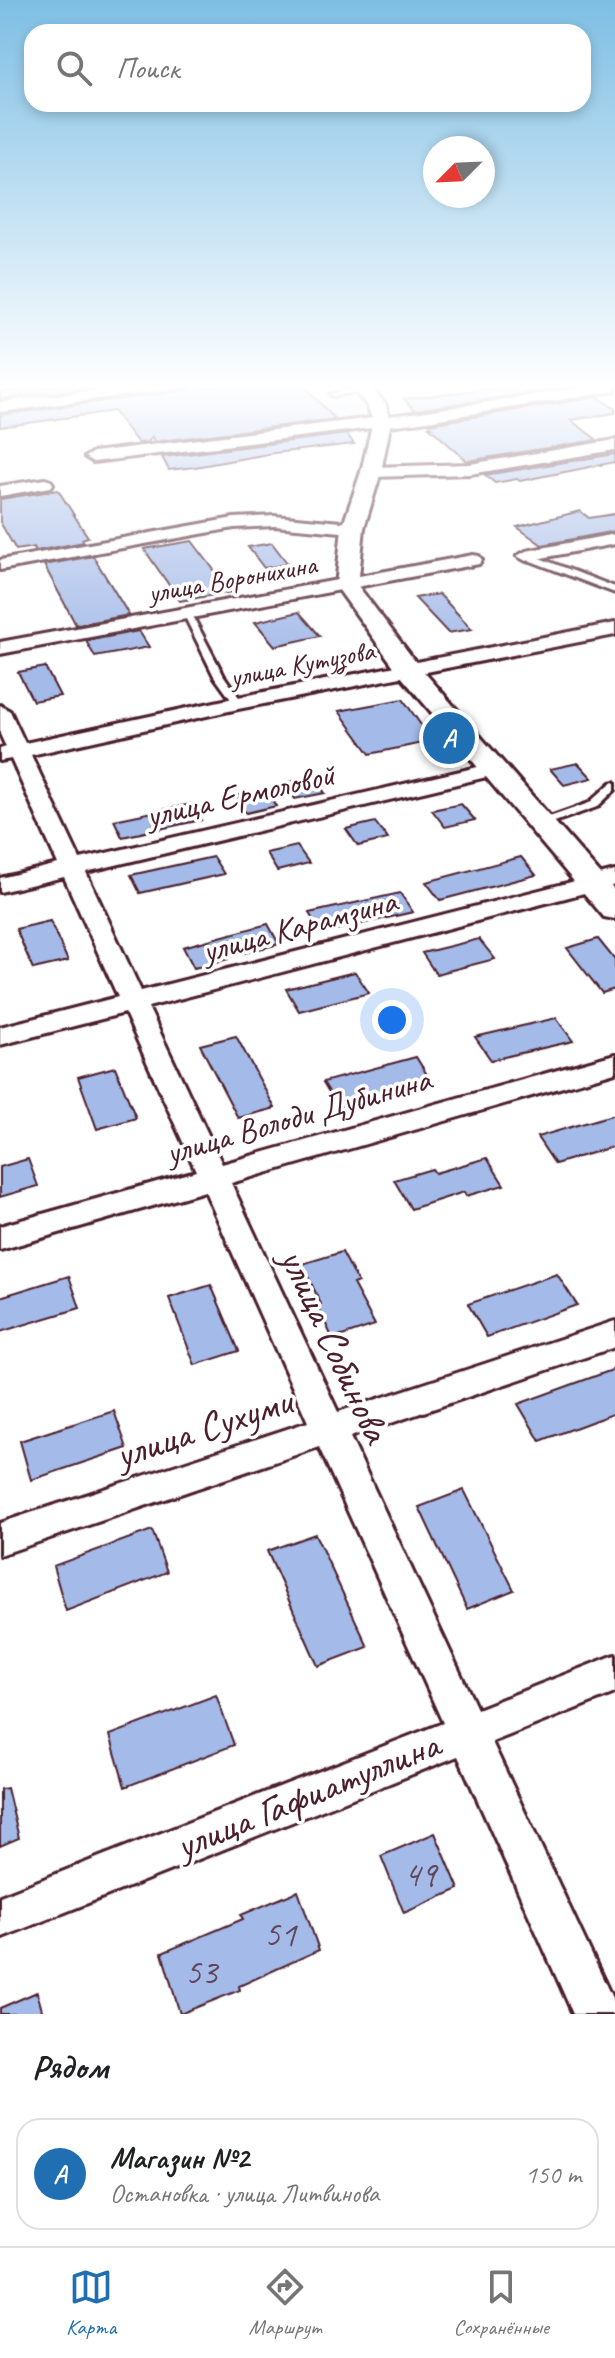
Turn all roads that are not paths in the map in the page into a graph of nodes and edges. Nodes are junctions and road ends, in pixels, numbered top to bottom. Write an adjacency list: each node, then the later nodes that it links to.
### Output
1 (369, 477): 4 (street)
2 (45, 484): 3 (street)
3 (0, 491)
4 (353, 528): 8 (street); 9 (street)
5 (615, 539): 6 (street)
6 (526, 556): 10 (lane)
7 (473, 560): 9 (street, улица Воронихина)
8 (0, 565)
9 (347, 586): 11 (street, улица Воронихина); 14 (street)
10 (615, 590)
11 (188, 615): 13 (street, улица Воронихина); 15 (lane)
12 (615, 629): 14 (street, улица Кутузова)
13 (0, 648)
14 (409, 670): 15 (street, улица Кутузова); 18 (street)
15 (238, 703): 17 (street, улица Кутузова)
16 (0, 711): 17 (street, улица Собинова)
17 (9, 753): 21 (street, улица Собинова)
18 (495, 769): 20 (street); 21 (street, улица Ермоловой)
19 (615, 785): 20 (lane)
20 (542, 823): 22 (street)
21 (72, 869): 23 (street, улица Ермоловой); 25 (street, улица Собинова)
22 (604, 881): 24 (street); 25 (street, улица Карамзина)
23 (0, 885)
24 (615, 910)
25 (134, 1004): 26 (street, улица Карамзина); 28 (street, улица Собинова)
26 (0, 1036)
27 (615, 1063): 28 (street, улица Володи Дубинина)
28 (213, 1176): 29 (street, улица Володи Дубинина); 31 (street, улица Собинова)
29 (0, 1238)
30 (615, 1334): 31 (street, улица Сухуми)
31 (329, 1430): 32 (street, улица Сухуми); 34 (street, улица Собинова)
32 (0, 1539)
33 (615, 1674): 34 (street, улица Гафиатуллина)
34 (467, 1731): 35 (street, улица Гафиатуллина); 36 (street, улица Собинова)
35 (0, 1917)
36 (596, 2014)

